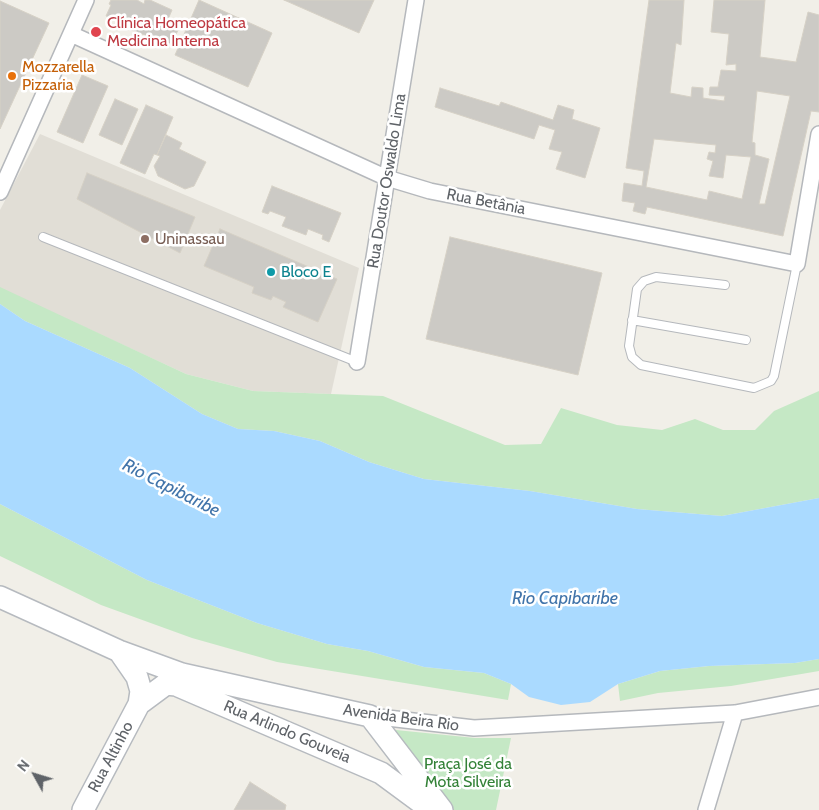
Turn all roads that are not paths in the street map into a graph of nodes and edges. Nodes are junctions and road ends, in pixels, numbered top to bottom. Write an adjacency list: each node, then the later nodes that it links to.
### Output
1 (86, 0): 3 (street)
2 (416, 0): 5 (street, Rua Doutor Oswaldo Lima)
3 (71, 34): 5 (street, Rua Betânia); 6 (street)
4 (818, 142): 8 (street)
5 (387, 178): 8 (street, Rua Betânia); 12 (street, Rua Doutor Oswaldo Lima)
6 (0, 192)
7 (43, 236): 12 (lane)
8 (797, 264): 10 (lane)
9 (726, 285): 10 (lane)
10 (632, 320): 11 (lane)
11 (746, 340)
12 (357, 362)
13 (0, 596): 14 (main road, Avenida Beira Rio)
14 (119, 651): 16 (main road); 18 (main road, Avenida Beira Rio)
15 (819, 697): 17 (street, Avenida Beira Rio)
16 (139, 704): 19 (main road, Rua Altinho); 20 (main road, Rua Arlindo Gouveia)
17 (736, 713): 18 (street, Avenida Beira Rio); 22 (street)
18 (370, 716): 21 (main road)
19 (83, 810)
20 (431, 810)
21 (442, 810)
22 (706, 810)

